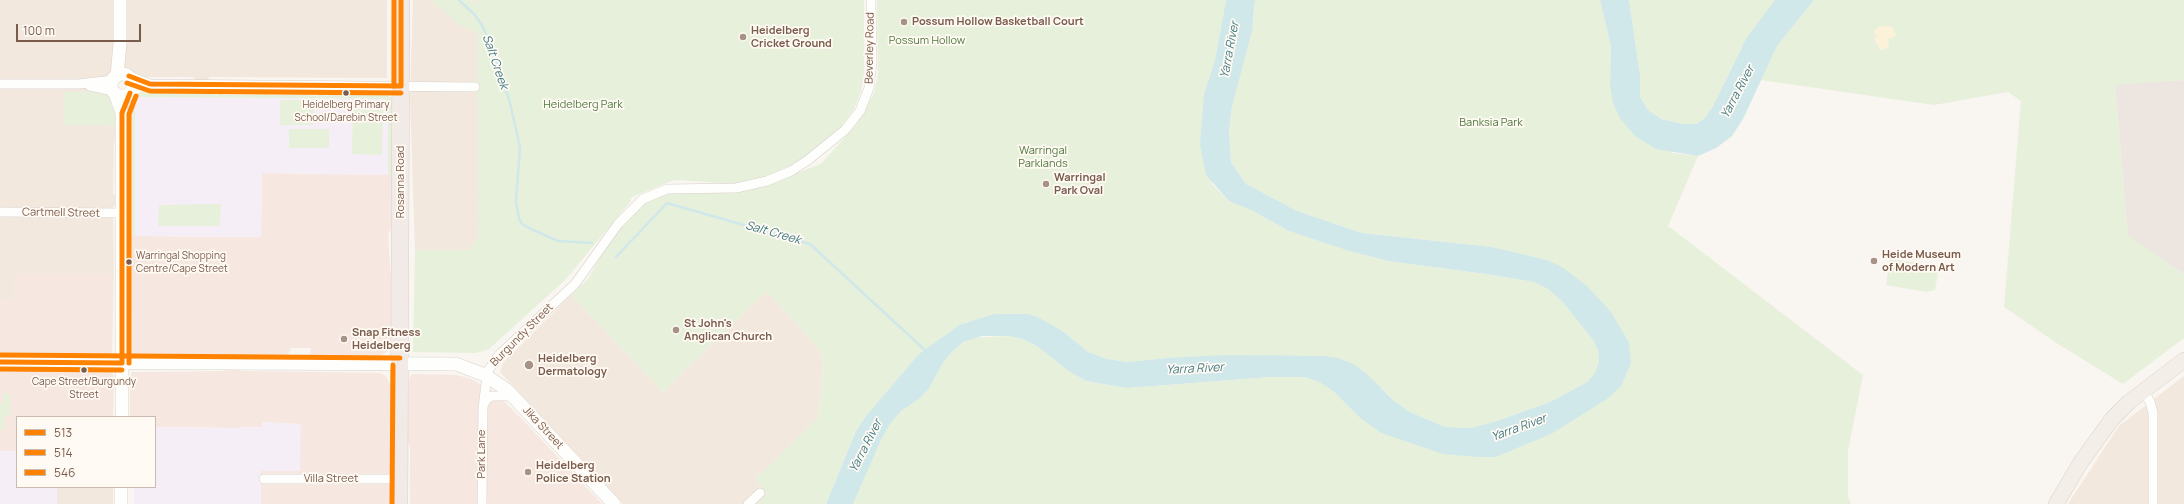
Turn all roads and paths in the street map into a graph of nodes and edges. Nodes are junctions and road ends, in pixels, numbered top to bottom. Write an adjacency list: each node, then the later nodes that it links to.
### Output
1 (120, 0): 4 (main road)
2 (401, 0): 7 (highway, Rosanna Road)
3 (871, 0): 11 (street, Beverley Road)
4 (119, 82): 5 (street); 6 (street); 9 (main road); 10 (main road)
5 (0, 84)
6 (150, 84): 7 (street); 9 (street)
7 (402, 86): 8 (street); 17 (highway, Rosanna Road)
8 (475, 87)
9 (130, 93): 10 (main road)
10 (122, 113): 13 (main road)
11 (687, 188): 18 (street, Burgundy Street)
12 (0, 212): 13 (street, Cartmell Street)
13 (121, 213): 16 (main road)
14 (2184, 360): 19 (main road)
15 (0, 362): 16 (main road, Burgundy Street)
16 (122, 363): 17 (main road, Burgundy Street); 22 (main road)
17 (400, 365): 18 (main road, Burgundy Street); 24 (highway, Rosanna Road)
18 (486, 376): 20 (main road, Jika Street); 21 (street, Park Lane)
19 (2144, 391): 32 (main road); 33 (street)
20 (512, 396): 21 (street); 30 (main road, Jika Street)
21 (483, 405): 29 (street, Park Lane)
22 (122, 416)
23 (264, 479): 24 (street, Villa Street)
24 (399, 479): 28 (highway, Rosanna Road)
25 (121, 488): 27 (main road)
26 (760, 493): 31 (street)
27 (121, 504)
28 (399, 504)
29 (482, 504)
30 (614, 504)
31 (748, 504)
32 (2056, 504)
33 (2153, 504)

